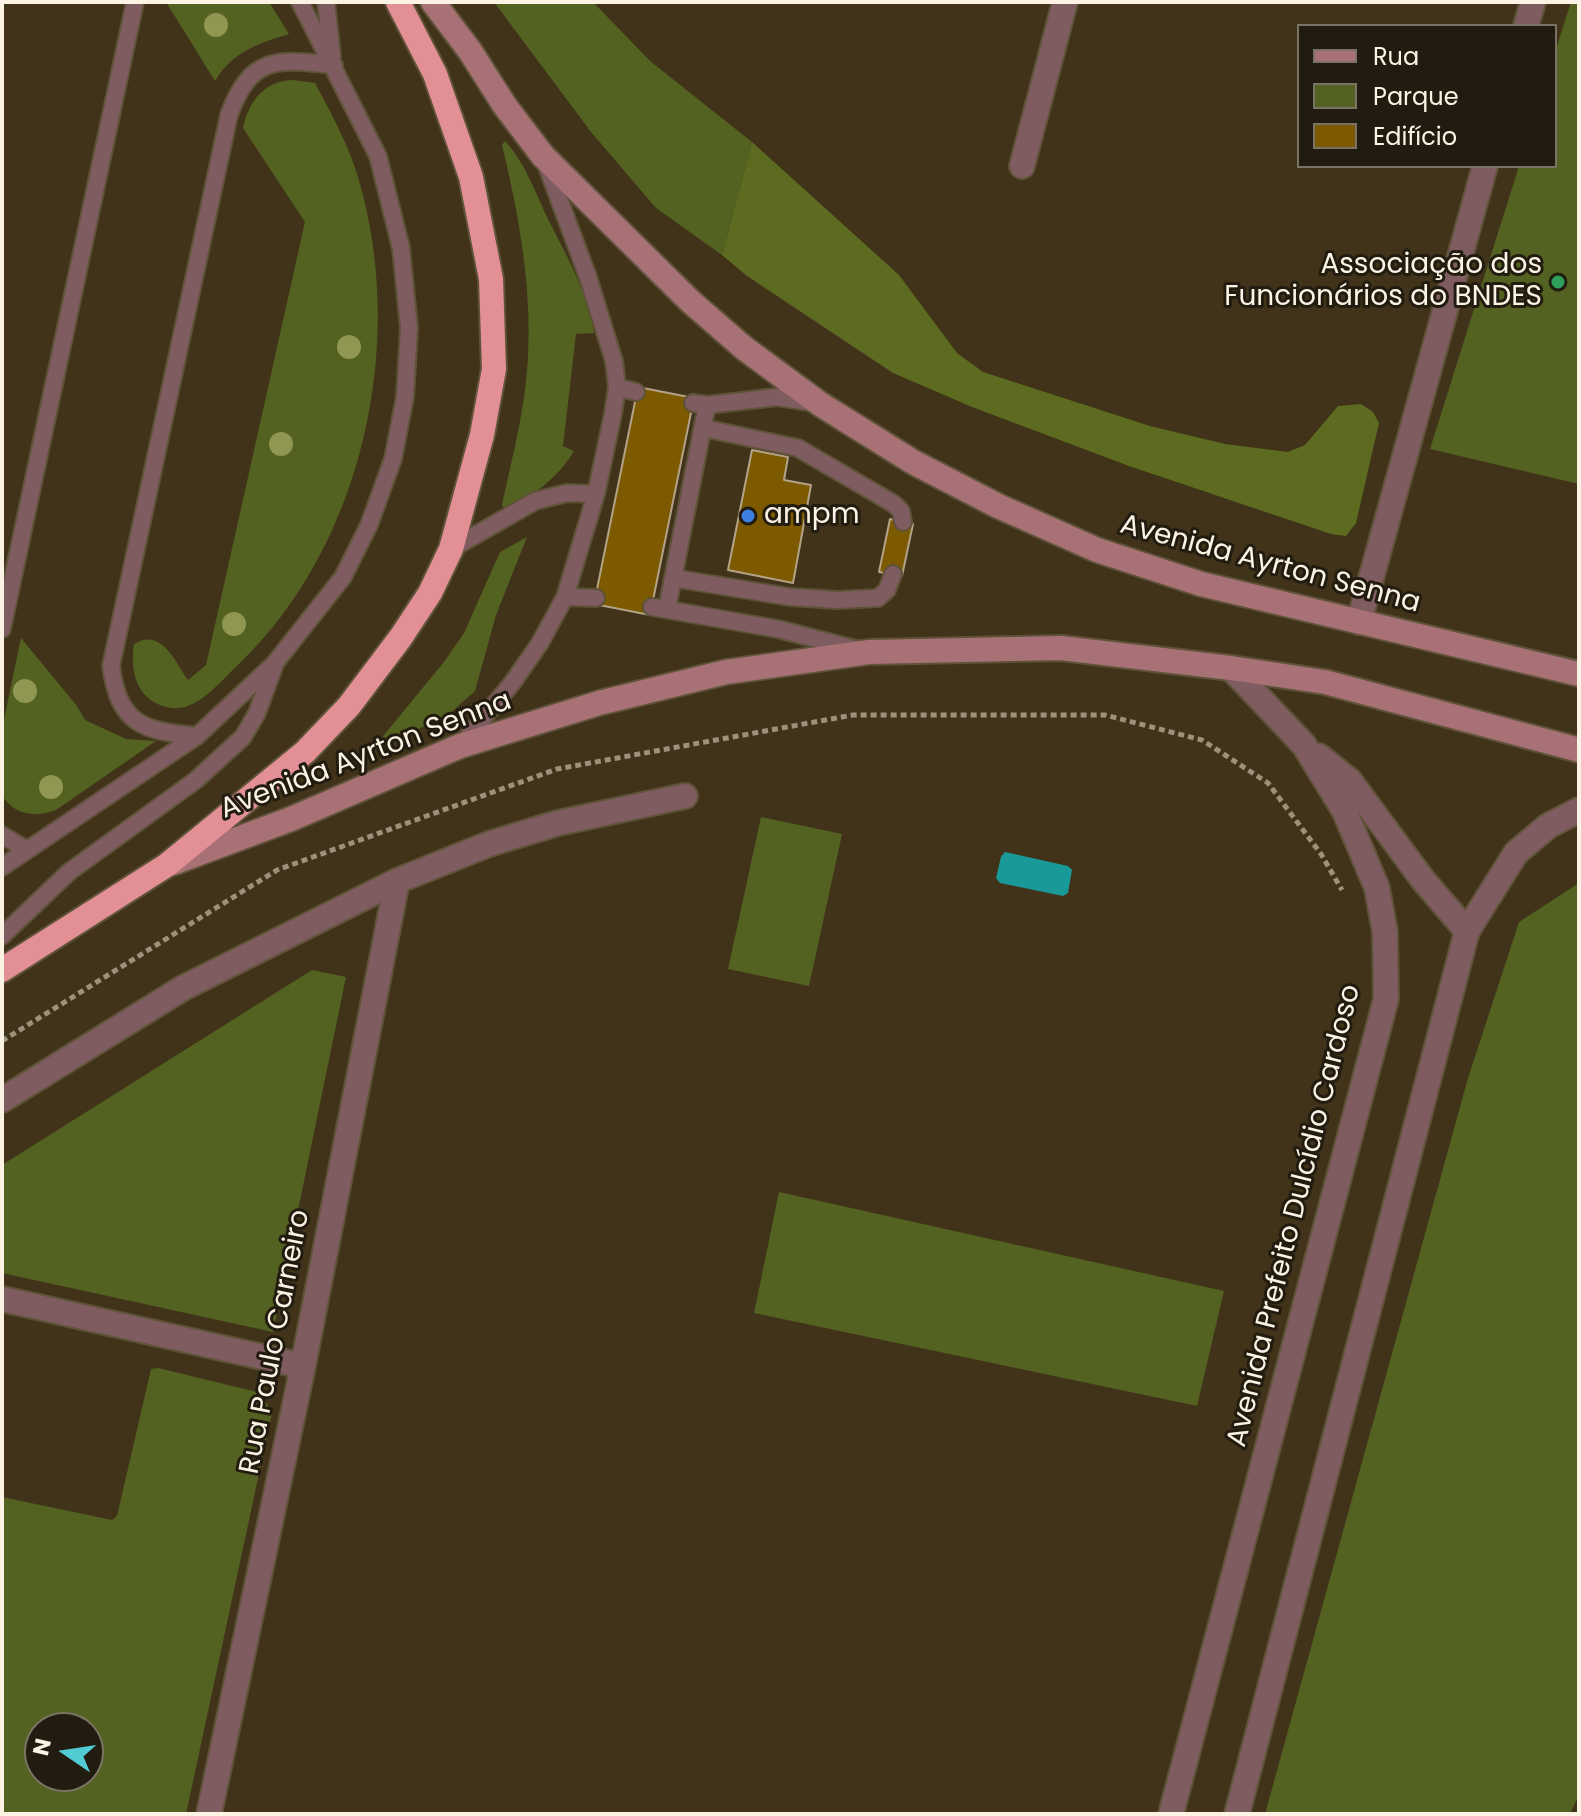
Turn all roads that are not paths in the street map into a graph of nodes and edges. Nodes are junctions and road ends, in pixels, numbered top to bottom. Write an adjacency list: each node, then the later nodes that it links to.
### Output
1 (135, 2): 25 (lane)
2 (300, 2): 9 (lane)
3 (326, 2): 9 (lane)
4 (398, 2): 19 (highway, Avenida Ayrton Senna)
5 (433, 2): 10 (main road, Avenida Ayrton Senna)
6 (1065, 2): 11 (street)
7 (1533, 2): 8 (street)
8 (1527, 24)
9 (334, 65): 27 (lane); 30 (lane)
10 (543, 156): 13 (lane); 15 (main road, Avenida Ayrton Senna)
11 (1022, 166)
12 (1484, 168): 24 (street)
13 (617, 387): 14 (lane); 17 (lane)
14 (636, 392)
15 (820, 404): 16 (lane); 24 (main road, Avenida Ayrton Senna)
16 (703, 428): 18 (lane); 21 (lane)
17 (596, 494): 19 (lane); 22 (lane)
18 (903, 522)
19 (451, 549): 38 (highway, Avenida Ayrton Senna)
20 (893, 574): 21 (lane)
21 (673, 578): 26 (lane)
22 (565, 597): 23 (lane); 32 (lane)
23 (596, 598)
24 (1359, 622): 29 (main road, Avenida Ayrton Senna)
25 (2, 629)
26 (869, 652): 28 (main road, Avenida Ayrton Senna); 32 (main road, Avenida Ayrton Senna)
27 (275, 663): 30 (lane); 42 (lane)
28 (1231, 668): 31 (street, Avenida Prefeito Dulcídio Cardoso); 33 (main road, Avenida Ayrton Senna)
29 (1579, 674)
30 (197, 736): 37 (lane)
31 (1304, 745): 41 (street); 48 (street, Avenida Prefeito Dulcídio Cardoso)
32 (460, 746): 38 (main road, Avenida Ayrton Senna)
33 (1579, 750)
34 (685, 796): 40 (street)
35 (1579, 810): 41 (street)
36 (2, 835): 37 (lane)
37 (27, 850): 39 (lane)
38 (167, 865): 43 (highway, Avenida Ayrton Senna)
39 (2, 867)
40 (397, 881): 44 (street); 46 (street, Rua Paulo Carneiro)
41 (1467, 931): 49 (street)
42 (2, 936)
43 (2, 970)
44 (2, 1100)
45 (2, 1299): 46 (street)
46 (303, 1366): 47 (street, Rua Paulo Carneiro)
47 (209, 1814)
48 (1171, 1814)
49 (1237, 1814)

